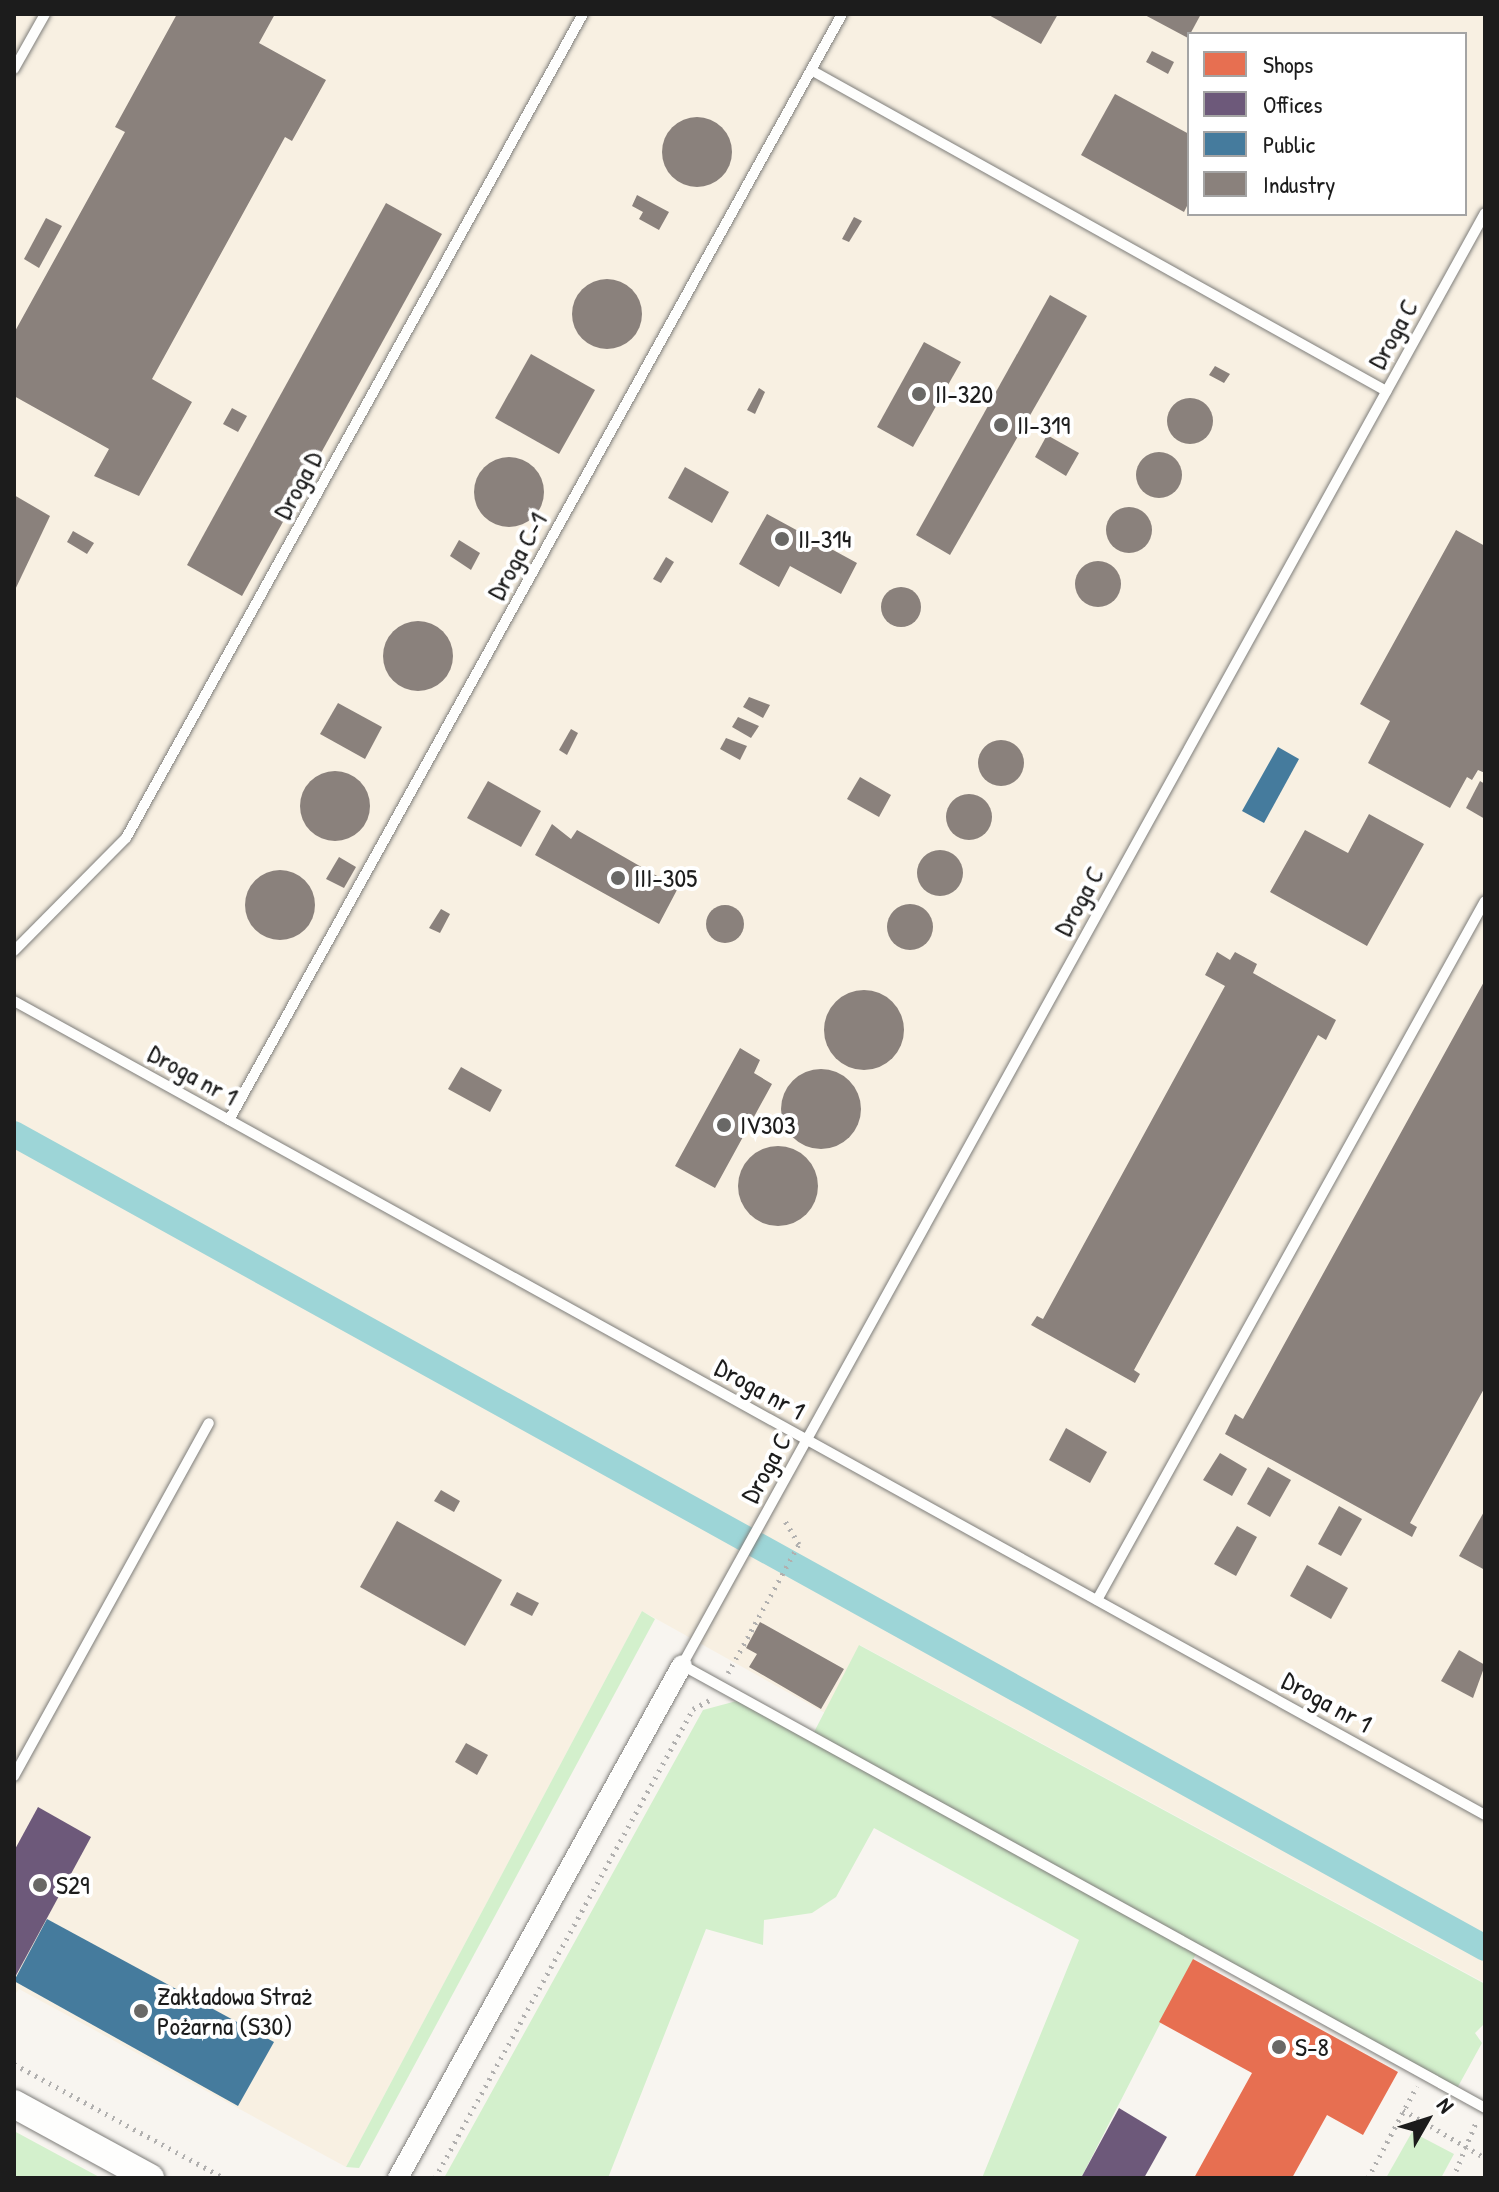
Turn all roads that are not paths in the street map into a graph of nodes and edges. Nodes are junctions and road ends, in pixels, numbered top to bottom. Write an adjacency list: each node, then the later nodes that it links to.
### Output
1 (45, 14): 4 (lane)
2 (583, 14): 9 (lane, Droga D)
3 (842, 14): 5 (lane, Droga C-1)
4 (14, 69)
5 (811, 70): 7 (lane); 11 (lane, Droga C-1)
6 (1485, 213): 7 (lane, Droga C)
7 (1386, 391): 13 (lane, Droga C)
8 (1485, 901): 14 (lane)
9 (14, 951)
10 (14, 1001): 11 (lane, Droga nr 1)
11 (229, 1120): 13 (lane, Droga nr 1)
12 (209, 1423): 16 (lane)
13 (807, 1440): 14 (lane, Droga nr 1); 15 (lane, Droga C)
14 (1097, 1600): 17 (lane, Droga nr 1)
15 (682, 1665): 19 (lane); 21 (street)
16 (14, 1776)
17 (1485, 1815)
18 (14, 2104): 20 (street)
19 (1484, 2107)
20 (150, 2178)
21 (398, 2178)

